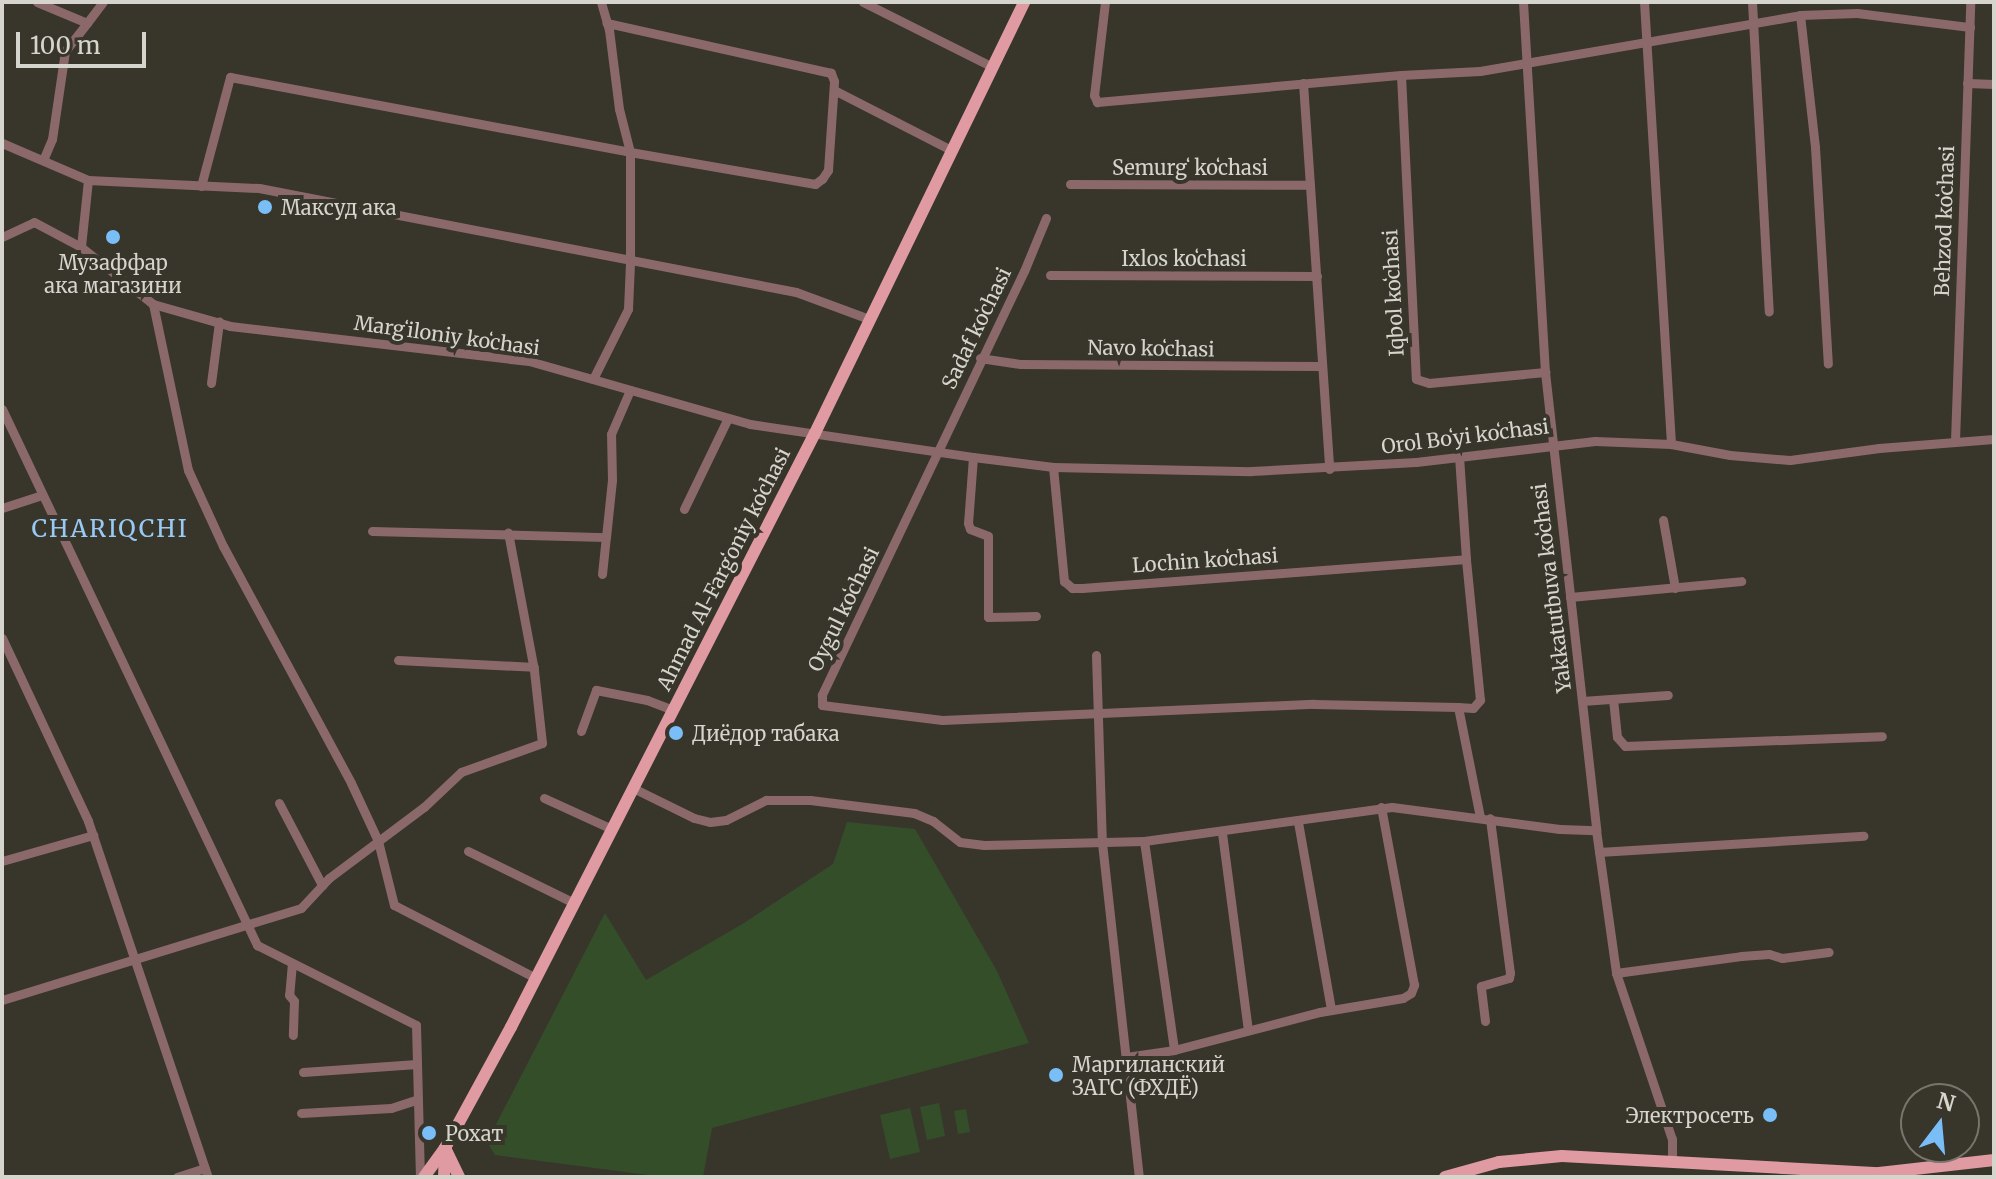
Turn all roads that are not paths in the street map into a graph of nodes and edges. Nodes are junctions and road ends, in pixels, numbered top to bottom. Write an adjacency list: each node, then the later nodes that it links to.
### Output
1 (37, 2): 14 (street)
2 (103, 2): 14 (street)
3 (601, 2): 15 (street)
4 (863, 2): 20 (street)
5 (1024, 2): 20 (main road, Ahmad Al-Fargʻoniy koʻchasi)
6 (1105, 2): 22 (street)
7 (1523, 2): 19 (street, Yakkatutbuva koʻchasi)
8 (1644, 2): 18 (street)
9 (1752, 2): 16 (street)
10 (1857, 2): 12 (street)
11 (1970, 2): 17 (street, Behzod koʻchasi)
12 (1857, 13): 13 (street); 17 (street)
13 (1800, 15): 16 (street); 45 (street)
14 (87, 23): 29 (street)
15 (607, 23): 25 (street); 28 (street)
16 (1753, 24): 18 (street); 41 (street)
17 (1970, 27): 23 (street, Behzod koʻchasi)
18 (1646, 43): 19 (street); 57 (street)
19 (1527, 60): 21 (street); 47 (street, Yakkatutbuva koʻchasi)
20 (993, 67): 27 (main road, Ahmad Al-Fargʻoniy koʻchasi)
21 (1401, 75): 22 (street); 47 (street, Iqbol koʻchasi)
22 (1303, 83): 32 (street)
23 (1967, 83): 24 (street); 55 (street, Behzod koʻchasi)
24 (1994, 84)
25 (834, 90): 27 (street); 28 (street)
26 (2, 143): 29 (street)
27 (951, 150): 42 (main road, Ahmad Al-Fargʻoniy koʻchasi)
28 (630, 152): 33 (street); 37 (street)
29 (43, 160): 30 (street)
30 (88, 180): 33 (street); 36 (street)
31 (1070, 184): 32 (street, Semurgʻ koʻchasi)
32 (1310, 185): 39 (street)
33 (201, 186): 37 (street)
34 (1046, 218): 44 (street, Sadaf koʻchasi)
35 (2, 237): 36 (street, Margʻiloniy koʻchasi)
36 (81, 247): 40 (street, Margʻiloniy koʻchasi)
37 (630, 263): 42 (street); 48 (street)
38 (1050, 275): 39 (street, Ixlos koʻchasi)
39 (1317, 276): 46 (street)
40 (153, 304): 43 (street, Margʻiloniy koʻchasi); 99 (street)
41 (1769, 312)
42 (869, 319): 53 (main road, Ahmad Al-Fargʻoniy koʻchasi)
43 (219, 322): 48 (street, Margʻiloniy koʻchasi); 49 (street)
44 (980, 358): 46 (street, Navo koʻchasi); 58 (street, Sadaf koʻchasi)
45 (1828, 364)
46 (1322, 366): 62 (street)
47 (1545, 372): 56 (street, Yakkatutbuva koʻchasi)
48 (593, 379): 50 (street, Margʻiloniy koʻchasi)
49 (211, 383)
50 (630, 390): 52 (street, Margʻiloniy koʻchasi); 69 (street)
51 (2, 409): 63 (street)
52 (728, 418): 53 (street, Margʻiloniy koʻchasi); 65 (street)
53 (815, 433): 58 (street, Margʻiloniy koʻchasi); 84 (main road, Ahmad Al-Fargʻoniy koʻchasi)
54 (1994, 439): 55 (street, Orol Boʻyi koʻchasi)
55 (1955, 441): 57 (street, Orol Boʻyi koʻchasi)
56 (1553, 444): 57 (street, Orol Boʻyi koʻchasi); 60 (street, Orol Boʻyi koʻchasi); 74 (street, Yakkatutbuva koʻchasi)
57 (1671, 444)
58 (938, 452): 59 (street, Orol Boʻyi koʻchasi); 85 (street, Oygul koʻchasi)
59 (973, 457): 61 (street, Orol Boʻyi koʻchasi); 75 (street)
60 (1459, 457): 62 (street, Orol Boʻyi koʻchasi); 70 (street)
61 (1053, 467): 62 (street, Orol Boʻyi koʻchasi); 70 (street, Lochin koʻchasi)
62 (1329, 469)
63 (42, 495): 64 (street); 107 (street)
64 (2, 508)
65 (684, 509)
66 (1663, 520): 73 (street)
67 (372, 531): 68 (street)
68 (508, 532): 69 (street); 79 (street)
69 (606, 537): 71 (street)
70 (1466, 559): 83 (street)
71 (602, 574)
72 (1741, 581): 73 (street)
73 (1675, 588): 74 (street)
74 (1570, 597): 82 (street, Yakkatutbuva koʻchasi)
75 (1036, 616)
76 (2, 638): 97 (street)
77 (1096, 655): 85 (street)
78 (398, 660): 79 (street)
79 (534, 667): 99 (street)
80 (1668, 695): 81 (street)
81 (1613, 699): 82 (street); 87 (street)
82 (1582, 701): 95 (street, Yakkatutbuva koʻchasi)
83 (1458, 707): 85 (street, Oygul koʻchasi); 92 (street)
84 (673, 710): 86 (street); 88 (main road, Ahmad Al-Fargʻoniy koʻchasi)
85 (1097, 712): 101 (street)
86 (581, 731)
87 (1882, 736)
88 (633, 788): 94 (main road, Ahmad Al-Fargʻoniy koʻchasi); 101 (street)
89 (544, 798): 94 (street)
90 (279, 803): 105 (street)
91 (1381, 807): 92 (street); 93 (street); 114 (street)
92 (1485, 818): 95 (street); 115 (street)
93 (1298, 822): 96 (street); 114 (street)
94 (612, 829): 106 (main road, Ahmad Al-Fargʻoniy koʻchasi)
95 (1596, 830): 103 (street, Yakkatutbuva koʻchasi)
96 (1222, 833): 100 (street); 116 (street)
97 (93, 835): 104 (street); 109 (street)
98 (1864, 836): 103 (street)
99 (378, 841): 105 (street); 112 (street)
100 (1144, 841): 101 (street); 118 (street)
101 (1102, 843): 119 (street)
102 (468, 851): 106 (street)
103 (1599, 852): 111 (street, Yakkatutbuva koʻchasi)
104 (2, 861)
105 (322, 885): 107 (street)
106 (574, 903): 112 (main road, Ahmad Al-Fargʻoniy koʻchasi)
107 (245, 926): 109 (street); 110 (street)
108 (1829, 952): 111 (street)
109 (134, 960): 113 (street); 127 (street)
110 (292, 963): 117 (street); 120 (street)
111 (1616, 973): 125 (street, Yakkatutbuva koʻchasi)
112 (536, 978): 124 (main road, Ahmad Al-Fargʻoniy koʻchasi)
113 (2, 1000)
114 (1331, 1010): 116 (street)
115 (1485, 1021)
116 (1248, 1030): 118 (street)
117 (293, 1035)
118 (1174, 1050): 119 (street)
119 (1126, 1057): 133 (street)
120 (417, 1064): 121 (street); 122 (street)
121 (303, 1072)
122 (418, 1099): 123 (street); 130 (street)
123 (301, 1113)
124 (445, 1148): 130 (main road, Ahmad Al-Fargʻoniy koʻchasi); 131 (main road); 132 (main road)
125 (1672, 1159): 128 (main road); 134 (main road)
126 (1994, 1160): 128 (main road)
127 (207, 1172): 129 (street)
128 (1890, 1174)
129 (177, 1177)
130 (422, 1177)
131 (444, 1177)
132 (459, 1177)
133 (1139, 1177)
134 (1445, 1177)

